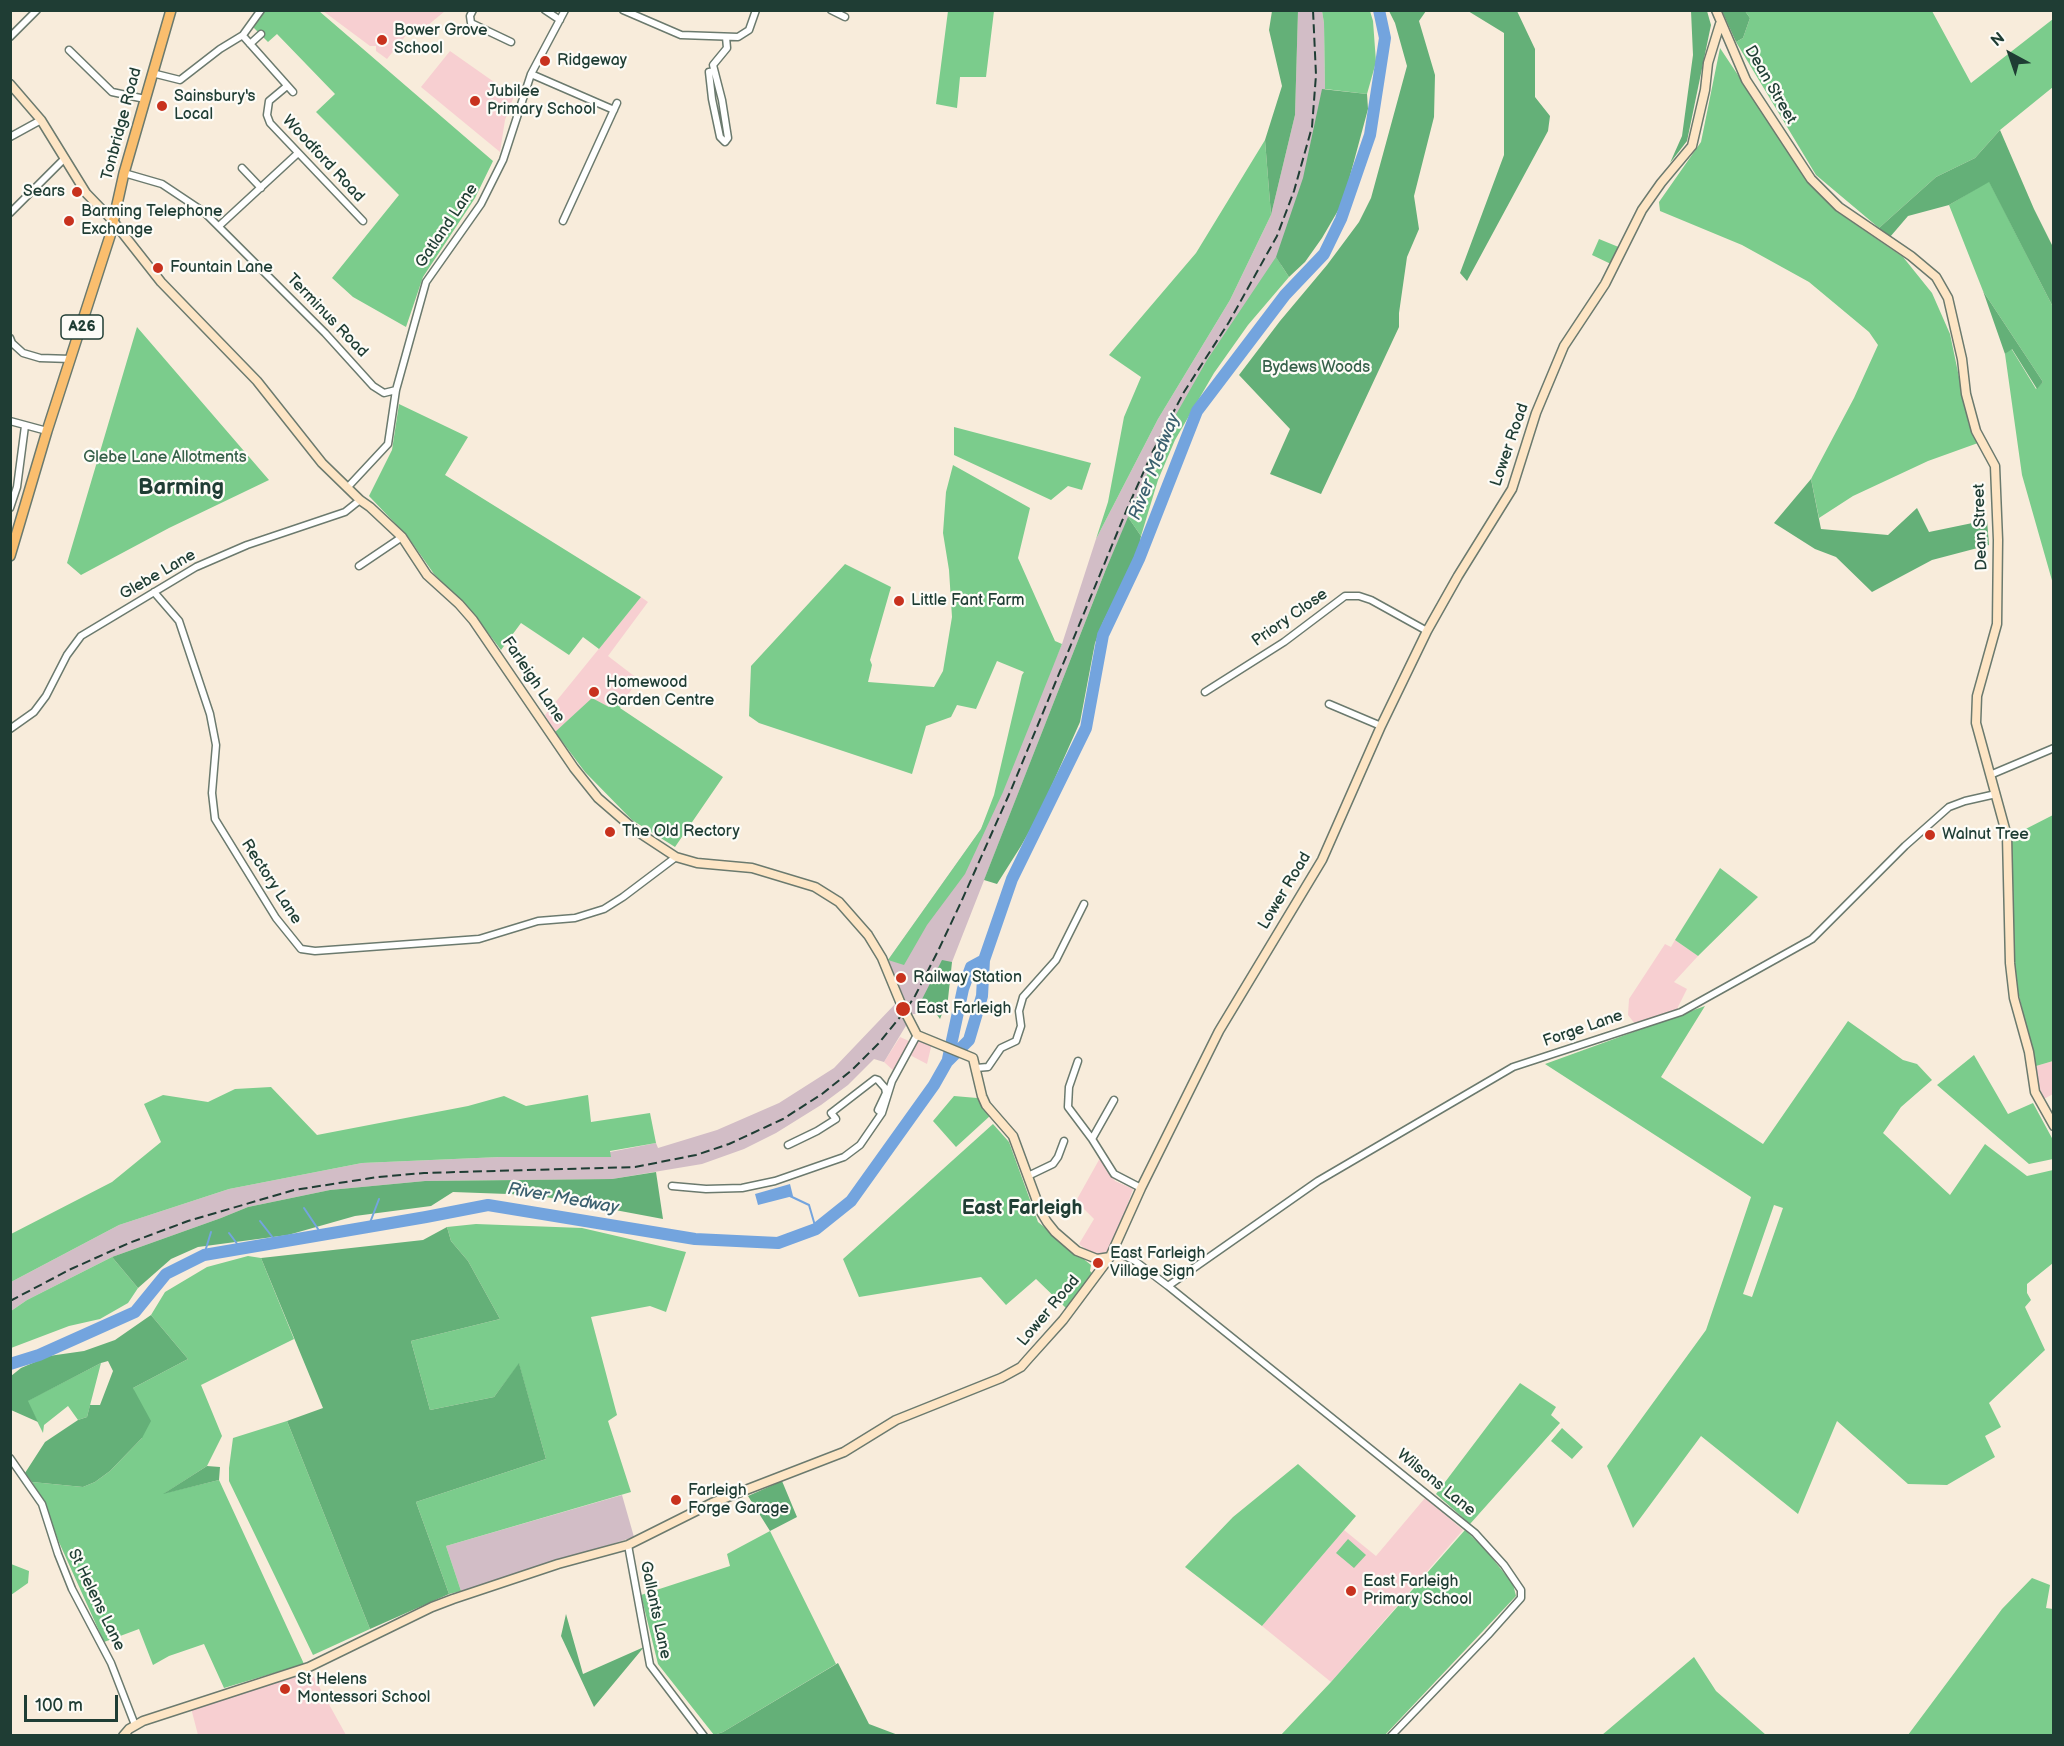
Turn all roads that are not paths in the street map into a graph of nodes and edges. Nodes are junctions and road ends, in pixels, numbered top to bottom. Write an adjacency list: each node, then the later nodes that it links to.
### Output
1 (37, 10): 15 (street)
2 (171, 10): 22 (main road, Tonbridge Road / A26)
3 (261, 10): 22 (street)
4 (473, 10): 18 (street)
5 (545, 10): 12 (street)
6 (565, 10): 12 (street, Gatland Lane)
7 (623, 10): 17 (street)
8 (756, 10): 17 (street)
9 (831, 10): 11 (street)
10 (1716, 10): 13 (street, Dean Street)
11 (845, 17)
12 (560, 20): 23 (street, Gatland Lane)
13 (1720, 24): 55 (street, Lower Road); 61 (street, Dean Street)
14 (261, 34): 19 (street)
15 (10, 37)
16 (244, 37): 19 (street, Woodford Road)
17 (726, 37): 21 (street)
18 (511, 42)
19 (250, 44): 25 (street, Woodford Road)
20 (69, 50): 27 (street)
21 (714, 71): 28 (street); 29 (street)
22 (152, 73): 27 (main road, Tonbridge Road / A26)
23 (531, 74): 40 (street); 44 (street, Gatland Lane)
24 (10, 84): 30 (street)
25 (288, 86): 26 (street, Woodford Road); 32 (street, Woodford Road)
26 (293, 92)
27 (145, 99): 35 (main road, Tonbridge Road / A26)
28 (712, 99): 29 (street); 29 (street)
29 (722, 100)
30 (41, 120): 31 (street); 33 (street)
31 (10, 137)
32 (297, 154): 36 (street); 39 (street, Woodford Road)
33 (65, 158): 37 (street); 38 (street)
34 (242, 168): 36 (street)
35 (124, 173): 38 (main road, Tonbridge Road / A26); 41 (street, Terminus Road)
36 (261, 188): 41 (street)
37 (10, 213)
38 (113, 220): 43 (main road, Tonbridge Road / A26); 48 (street, Farleigh Lane)
39 (363, 221)
40 (563, 221)
41 (219, 226): 44 (street, Terminus Road)
42 (10, 338): 43 (street)
43 (72, 359): 47 (main road, Tonbridge Road / A26)
44 (396, 390): 48 (street, Gatland Lane)
45 (10, 421): 46 (street)
46 (25, 426): 47 (street); 50 (street)
47 (47, 431): 52 (main road, Tonbridge Road / A26)
48 (348, 488): 49 (street, Farleigh Lane)
49 (360, 500): 51 (street, Farleigh Lane); 54 (street, Glebe Lane)
50 (10, 508)
51 (402, 537): 53 (street); 63 (street, Farleigh Lane)
52 (10, 556)
53 (360, 566)
54 (154, 592): 59 (street, Glebe Lane); 63 (street, Rectory Lane)
55 (1427, 631): 56 (street, Priory Close); 58 (street, Lower Road)
56 (1205, 692)
57 (1329, 704): 58 (street)
58 (1381, 726): 78 (street, Lower Road)
59 (10, 729)
60 (2054, 748): 61 (street)
61 (1990, 775): 62 (street, Dean Street)
62 (1996, 794): 72 (street, Dean Street); 82 (street, Forge Lane)
63 (676, 857): 65 (street, Farleigh Lane)
64 (1084, 904): 67 (street)
65 (917, 1035): 67 (street); 70 (street)
66 (1078, 1061): 73 (street)
67 (975, 1065): 76 (street)
68 (1114, 1100): 69 (street)
69 (1109, 1112): 71 (street); 73 (street)
70 (882, 1113): 75 (street); 77 (street)
71 (1118, 1117)
72 (2054, 1126)
73 (1092, 1139): 78 (street)
74 (1064, 1141): 76 (street)
75 (788, 1145)
76 (1028, 1176): 80 (street)
77 (672, 1186)
78 (1141, 1188): 79 (street, Lower Road)
79 (1112, 1254): 80 (street); 81 (street, Lower Road); 82 (street, Wilsons Lane)
80 (1089, 1257): 81 (street)
81 (1097, 1276): 84 (street, Lower Road)
82 (1168, 1286): 88 (street, Wilsons Lane)
83 (10, 1458): 85 (street, St Helens Lane)
84 (628, 1545): 85 (street, Lower Road); 87 (street, Gallants Lane)
85 (135, 1725): 86 (street)
86 (123, 1736)
87 (704, 1736)
88 (1391, 1736)

